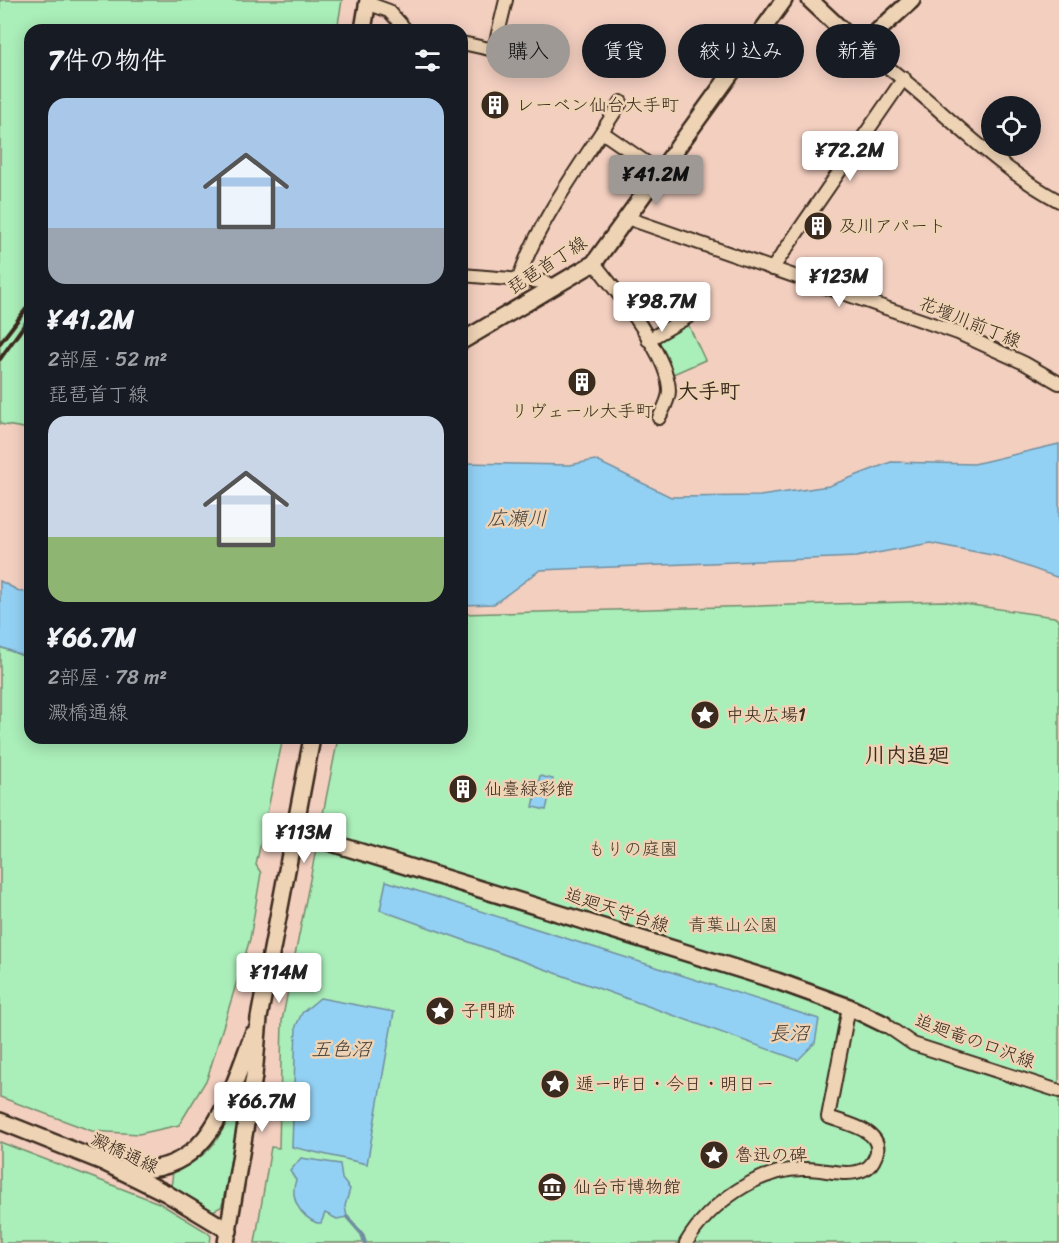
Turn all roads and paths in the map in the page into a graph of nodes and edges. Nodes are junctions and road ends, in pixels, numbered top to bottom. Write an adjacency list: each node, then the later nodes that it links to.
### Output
1 (506, 0): 10 (street)
2 (784, 0): 15 (street, 琵琶首丁線)
3 (810, 0): 8 (street)
4 (912, 0): 9 (street)
5 (367, 2): 6 (street); 7 (street)
6 (364, 24)
7 (400, 24)
8 (836, 24)
9 (885, 24)
10 (468, 44)
11 (900, 75): 12 (street)
12 (904, 78): 16 (street); 19 (street)
13 (621, 102): 14 (street)
14 (602, 132): 15 (street); 21 (street)
15 (660, 172): 17 (street, 琵琶首丁線)
16 (1059, 201)
17 (627, 218): 18 (street, 琵琶首丁線); 19 (street, 花壇川前丁線)
18 (594, 262): 22 (street, 琵琶首丁線); 25 (street)
19 (772, 269): 26 (street, 花壇川前丁線)
20 (468, 276): 21 (street)
21 (519, 279): 22 (street)
22 (553, 286): 24 (street, 琵琶首丁線)
23 (691, 315): 25 (street)
24 (468, 337)
25 (648, 340): 27 (street)
26 (1059, 384)
27 (659, 418)
28 (311, 744): 29 (street)
29 (293, 831): 30 (street, 追廻天守台線); 31 (street)
30 (849, 1007): 32 (street, 追廻竜の口沢線); 37 (street)
31 (259, 1018): 35 (street); 36 (street)
32 (884, 1024): 33 (street, 追廻竜の口沢線)
33 (1059, 1091)
34 (0, 1121): 35 (street, 澱橋通線)
35 (103, 1162): 36 (street, 澱橋通線)
36 (228, 1237)
37 (686, 1243)

